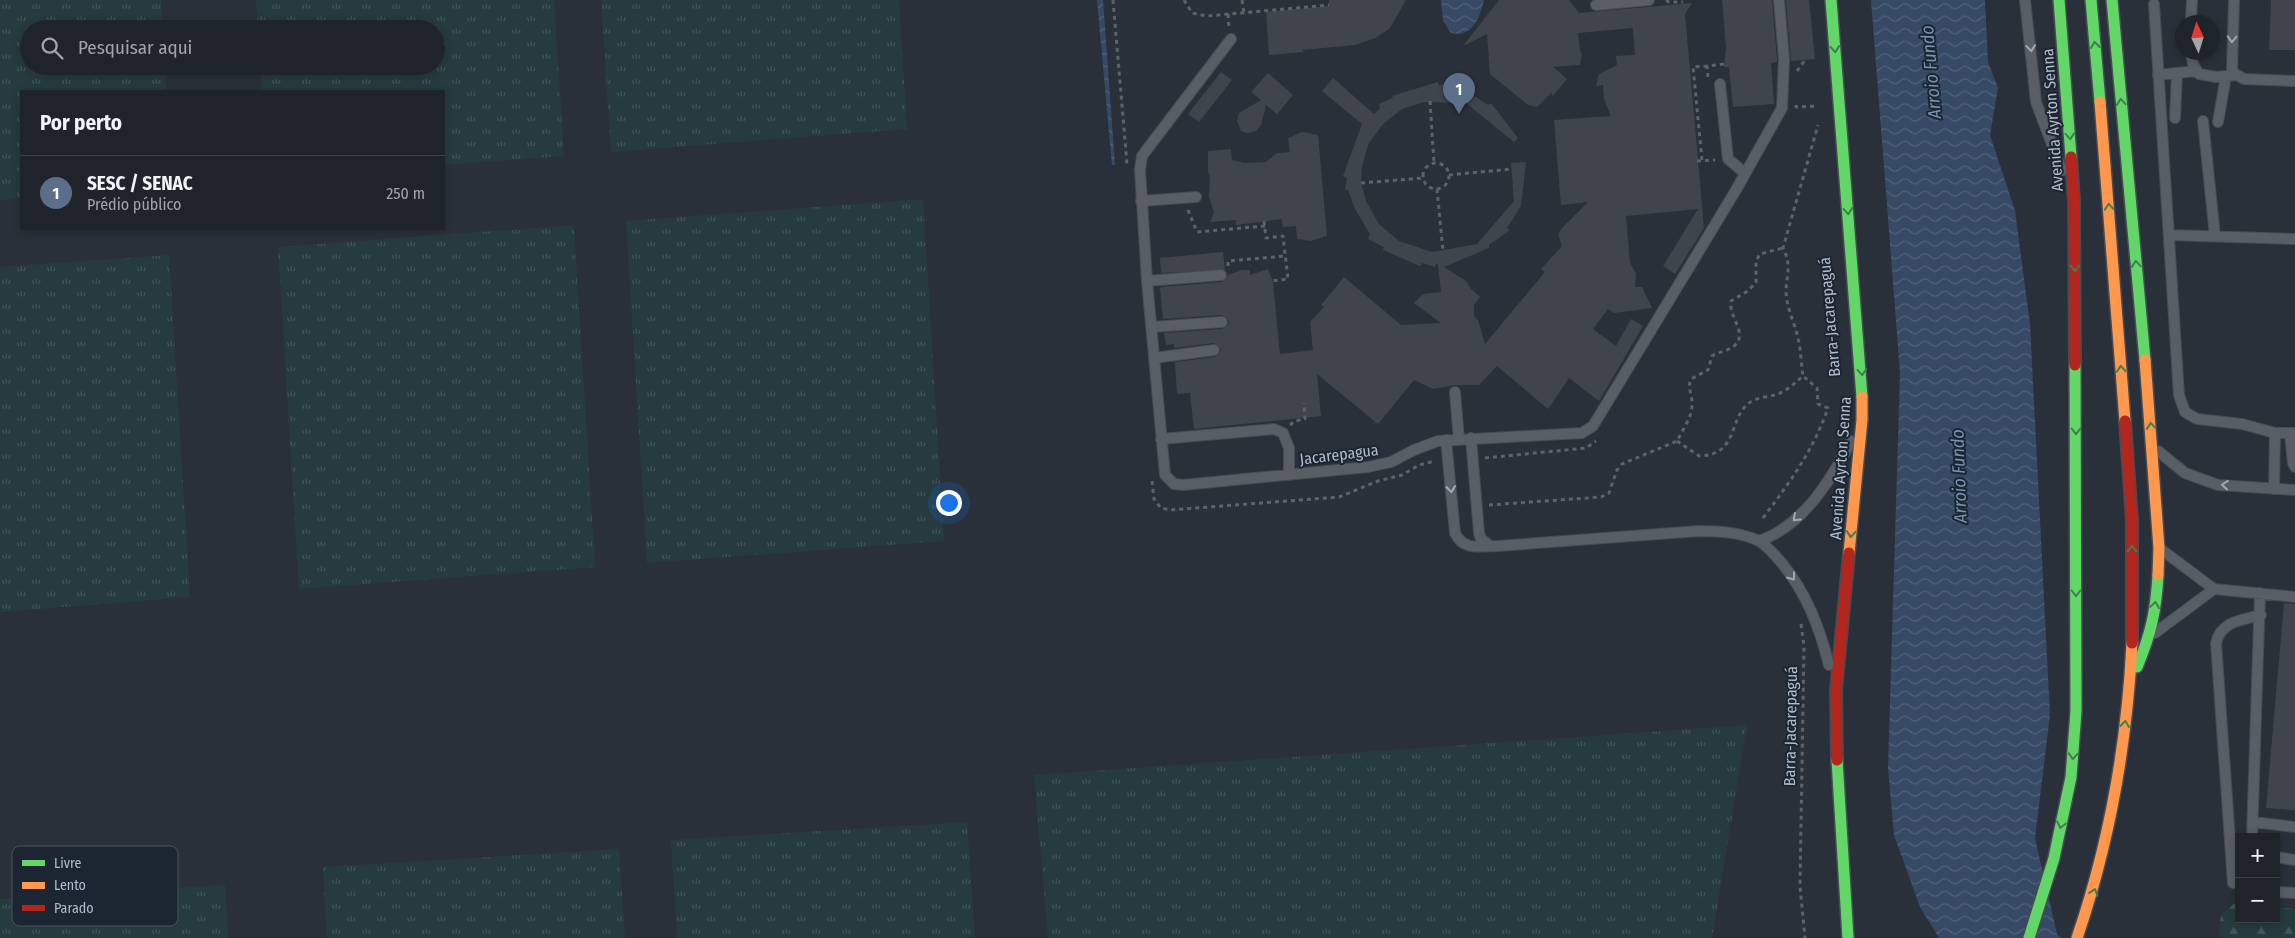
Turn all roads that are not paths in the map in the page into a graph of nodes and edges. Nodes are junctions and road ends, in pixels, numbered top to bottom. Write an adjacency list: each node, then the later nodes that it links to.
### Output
1 (1649, 0): 11 (lane)
2 (1779, 0): 24 (lane, Jacarepagua)
3 (1831, 0): 38 (highway, Avenida Ayrton Senna, one-way to 38)
4 (2025, 0): 27 (lane, one-way to 27)
5 (2059, 0): 27 (highway, Avenida Ayrton Senna, one-way to 27)
6 (2091, 0): 58 (highway, one-way to 6)
7 (2112, 0): 45 (highway, one-way to 7)
8 (2192, 0): 12 (lane)
9 (2234, 0): 18 (lane, one-way to 18)
10 (2154, 4): 17 (lane)
11 (1596, 5)
12 (2191, 15)
13 (1231, 39): 26 (lane)
14 (2193, 60): 15 (lane)
15 (2196, 71): 16 (lane); 18 (lane)
16 (2177, 73): 17 (lane); 21 (lane)
17 (2158, 75): 28 (lane)
18 (2231, 76): 19 (lane); 23 (lane)
19 (2295, 81)
20 (1720, 84): 24 (lane)
21 (2175, 118)
22 (2203, 121): 29 (lane)
23 (2218, 122)
24 (1745, 173): 41 (lane, Jacarepagua)
25 (1191, 197): 26 (lane)
26 (1141, 202): 32 (lane)
27 (2074, 202): 69 (highway, Avenida Ayrton Senna, one-way to 69)
28 (2169, 236): 29 (lane); 39 (lane)
29 (2215, 236): 30 (lane)
30 (2295, 239)
31 (1221, 275): 32 (lane)
32 (1146, 281): 34 (lane)
33 (1222, 322): 34 (lane)
34 (1152, 327): 36 (lane)
35 (1214, 350): 36 (lane)
36 (1154, 358): 42 (lane)
37 (1455, 392): 44 (lane)
38 (1862, 420): 50 (lane, one-way to 50); 59 (highway, Avenida Ayrton Senna, one-way to 59)
39 (2275, 433): 40 (lane); 48 (lane)
40 (2292, 433): 46 (lane)
41 (1471, 438): 44 (lane, Jacarepagua); 51 (lane)
42 (1161, 439): 47 (lane, Jacarepagua); 47 (lane)
43 (1446, 440): 44 (lane, Jacarepagua); 47 (lane, Jacarepagua); 51 (lane, one-way to 51)
44 (1459, 440)
45 (2153, 448): 48 (lane, one-way to 45); 52 (highway)
46 (2295, 467)
47 (1289, 475)
48 (2274, 489): 49 (lane)
49 (2295, 490)
50 (1759, 541): 51 (lane); 59 (lane, one-way to 59)
51 (1490, 546)
52 (2159, 548): 53 (lane); 57 (highway, one-way to 52)
53 (2214, 589): 54 (lane); 57 (lane)
54 (2260, 593): 55 (lane); 56 (lane)
55 (2295, 597)
56 (2261, 615): 60 (lane); 65 (lane)
57 (2150, 637): 58 (highway)
58 (2130, 685): 70 (highway, one-way to 58)
59 (1836, 690): 68 (highway, Avenida Ayrton Senna)
60 (2253, 822): 61 (lane); 62 (lane)
61 (2295, 827)
62 (2252, 833)
63 (2280, 858): 64 (lane)
64 (2295, 860)
65 (2232, 883)
66 (2280, 892): 67 (lane)
67 (2295, 893)
68 (1848, 938)
69 (2029, 938)
70 (2077, 938)

